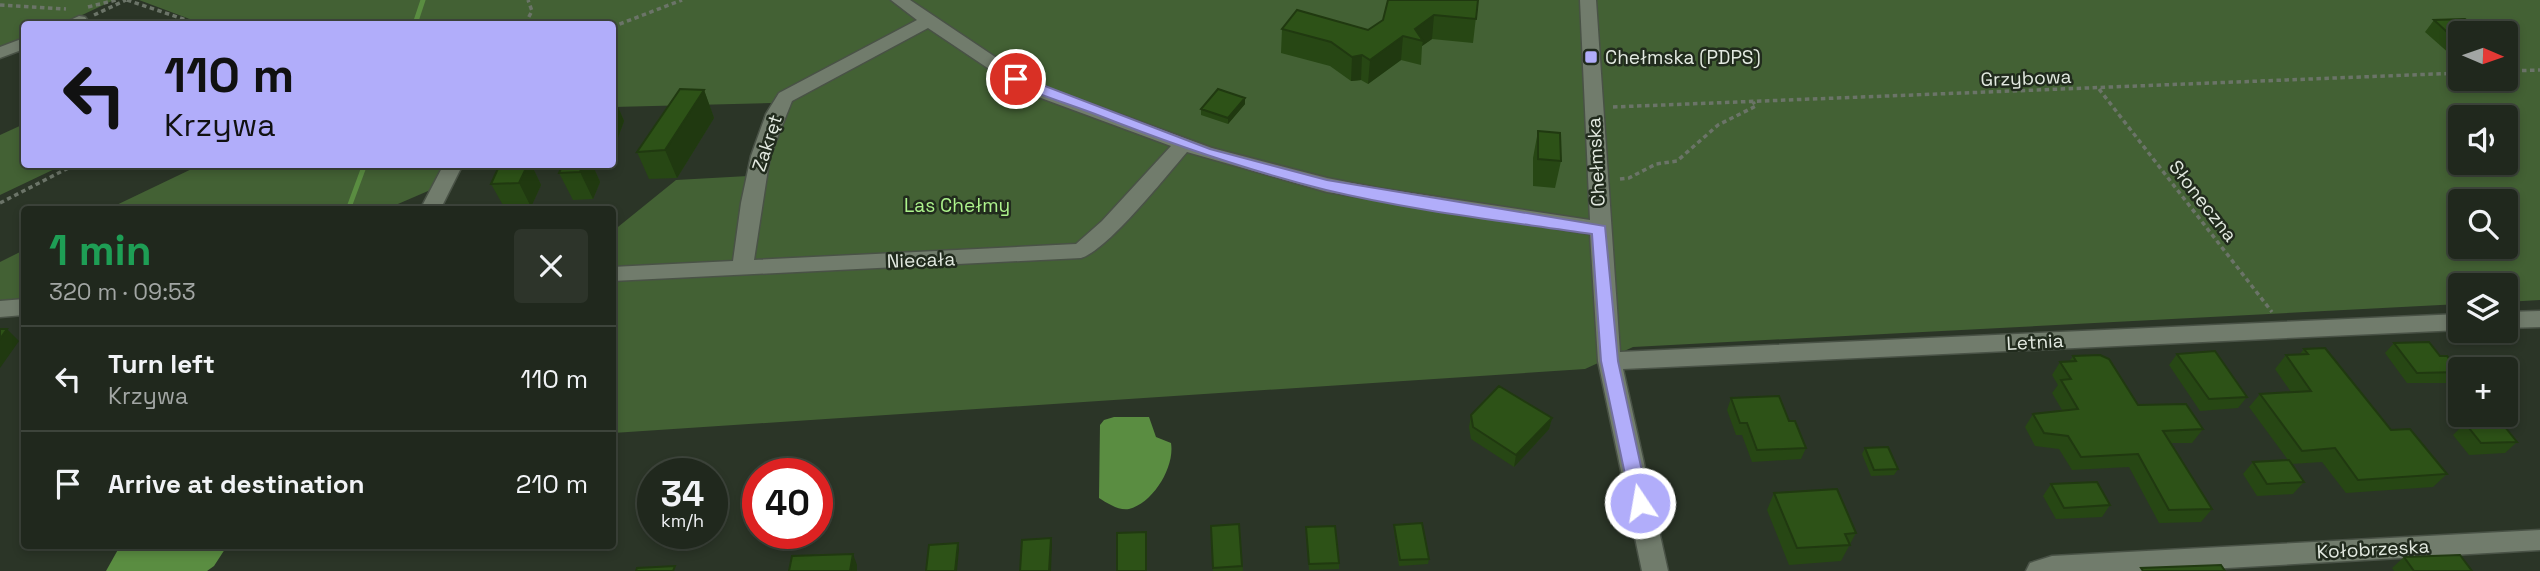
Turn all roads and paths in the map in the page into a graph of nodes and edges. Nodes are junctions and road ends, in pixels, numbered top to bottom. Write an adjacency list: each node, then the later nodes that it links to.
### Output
1 (116, 0): 8 (path)
2 (126, 0): 8 (path); 9 (path)
3 (528, 0): 10 (path)
4 (682, 0): 12 (path)
5 (899, 0): 11 (street)
6 (1588, 0): 20 (street, Chełmska)
7 (0, 5): 8 (path)
8 (78, 15)
9 (189, 21)
10 (527, 21)
11 (928, 21): 21 (street); 28 (street, Zakręt)
12 (616, 25)
13 (21, 44): 14 (street)
14 (0, 53)
15 (2540, 70): 16 (path)
16 (2518, 71)
17 (2448, 74): 18 (path, Grzybowa)
18 (2099, 89): 19 (path, Grzybowa); 35 (path, Słoneczna)
19 (1754, 102): 20 (path, Grzybowa); 24 (path)
20 (1593, 108): 27 (street, Chełmska)
21 (1184, 144): 27 (street); 28 (street, Niecała)
22 (68, 168): 25 (path)
23 (452, 168): 26 (street)
24 (1611, 182)
25 (0, 203)
26 (432, 206)
27 (1600, 229): 36 (street, Chełmska)
28 (743, 267): 29 (street, Niecała)
29 (616, 274)
30 (21, 307): 31 (street)
31 (0, 309)
32 (2540, 318): 33 (street)
33 (2518, 319)
34 (2448, 323): 35 (street, Letnia)
35 (2286, 331): 36 (street, Letnia)
36 (1609, 361): 38 (street, Chełmska)
37 (2540, 540): 39 (street, Kołobrzeska)
38 (1655, 571)
39 (2039, 571)

